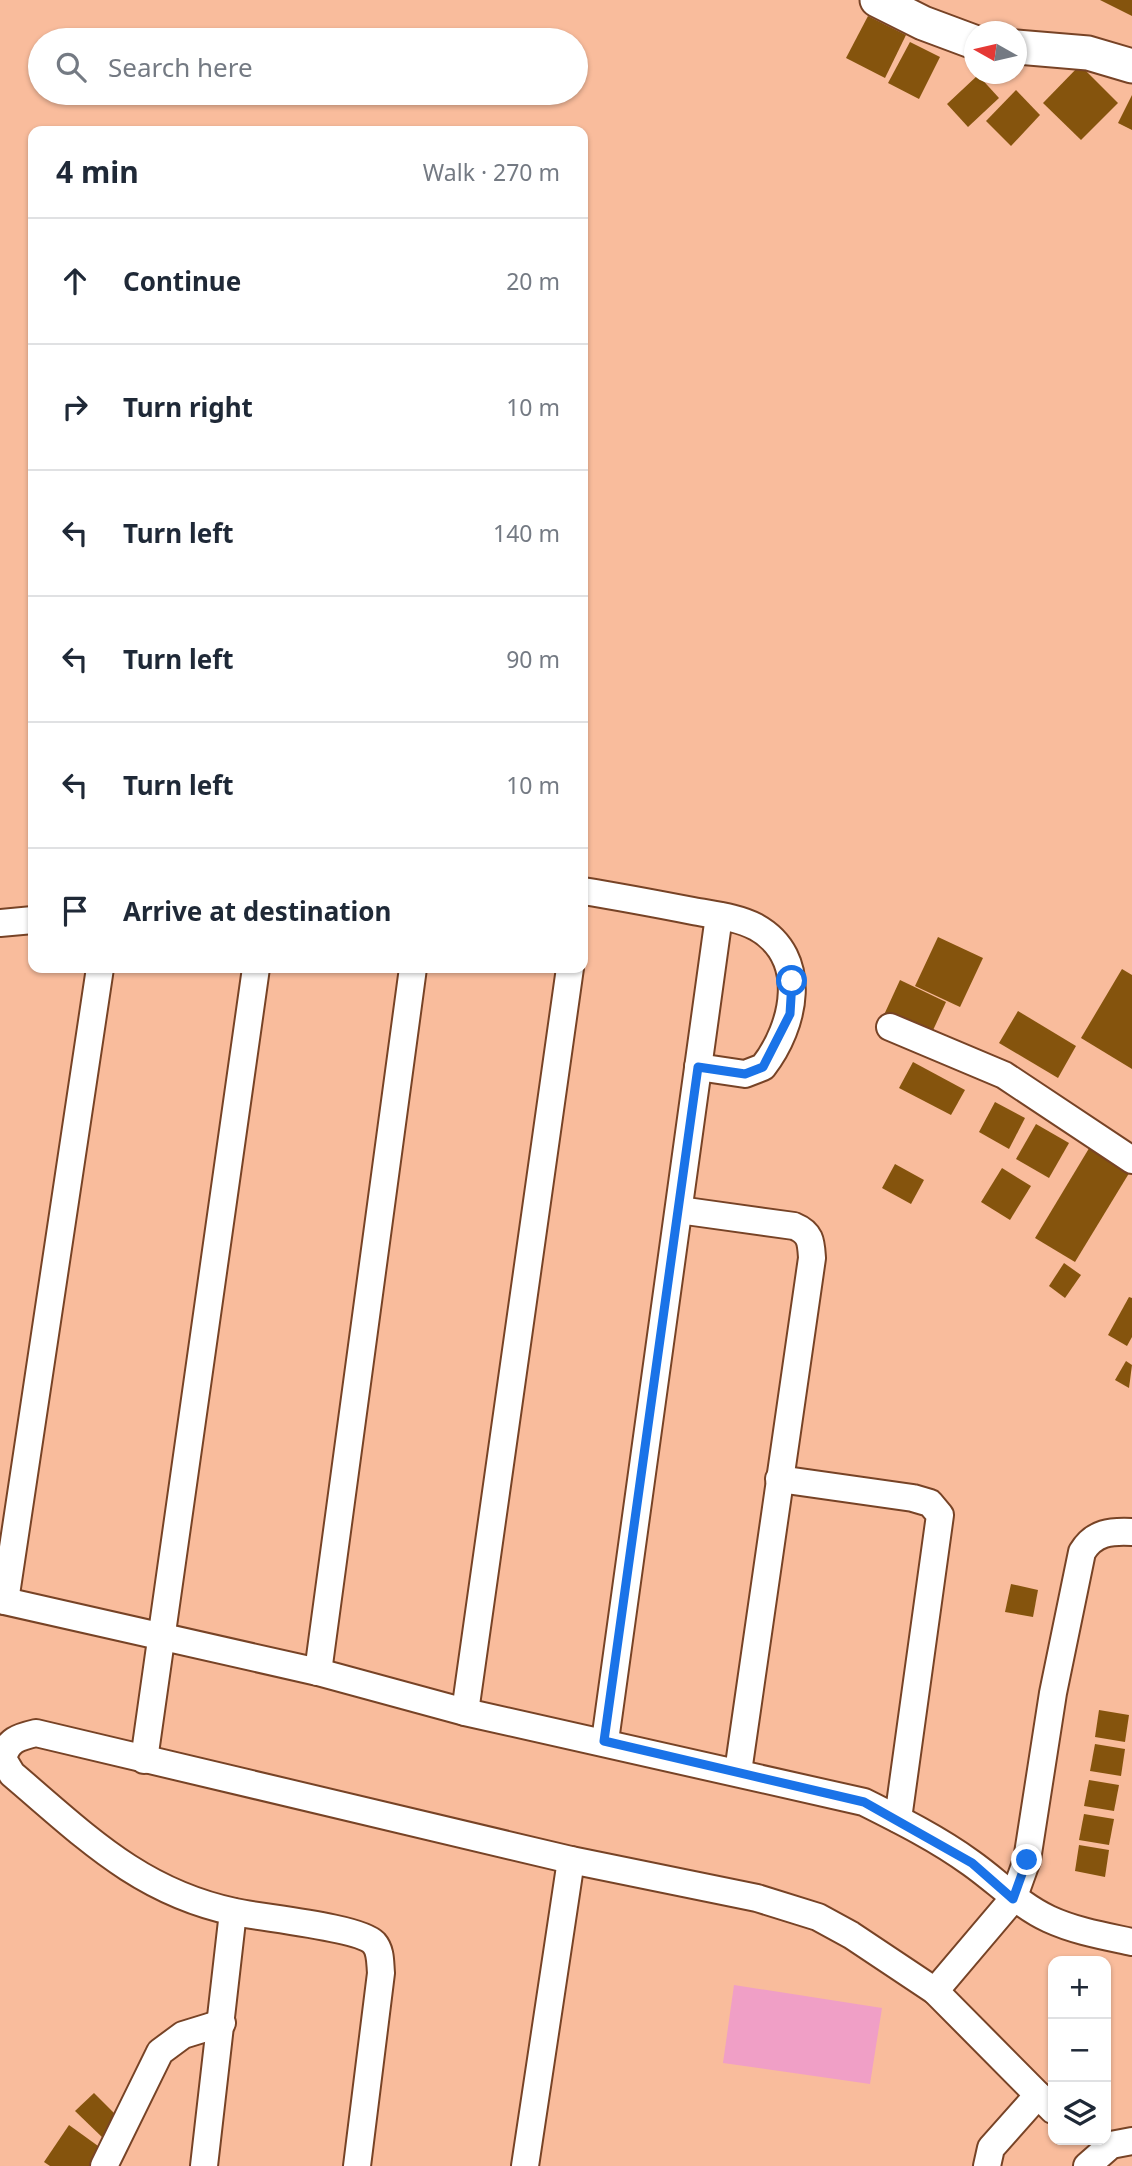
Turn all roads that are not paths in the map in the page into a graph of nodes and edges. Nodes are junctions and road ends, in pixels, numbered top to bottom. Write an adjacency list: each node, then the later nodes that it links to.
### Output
1 (877, 0): 2 (street)
2 (964, 38)
3 (1027, 48): 4 (street)
4 (1132, 66)
5 (588, 892): 6 (street)
6 (719, 916): 14 (street); 14 (street)
7 (28, 920): 8 (street)
8 (0, 923)
9 (99, 973): 19 (street)
10 (255, 973): 20 (street)
11 (412, 973): 21 (street)
12 (569, 973): 22 (street)
13 (890, 1027): 15 (street)
14 (698, 1067): 16 (street)
15 (1132, 1160)
16 (679, 1210): 17 (street); 23 (street)
17 (779, 1479): 25 (street); 26 (street)
18 (1132, 1532): 28 (street)
19 (2, 1600): 20 (street)
20 (161, 1639): 21 (street); 24 (street)
21 (318, 1672): 22 (street)
22 (465, 1712): 23 (street)
23 (604, 1741): 25 (street)
24 (144, 1760): 27 (street); 29 (street)
25 (738, 1772): 26 (street)
26 (898, 1819): 28 (street)
27 (571, 1860): 31 (street); 39 (street)
28 (1013, 1899): 30 (street); 31 (street)
29 (233, 1912): 32 (street); 38 (street)
30 (1132, 1942)
31 (935, 1991): 33 (street)
32 (222, 2023): 36 (street); 37 (street)
33 (1046, 2102): 40 (street)
34 (1132, 2141): 35 (street)
35 (1089, 2153)
36 (104, 2166)
37 (204, 2166)
38 (357, 2166)
39 (525, 2166)
40 (987, 2166)

